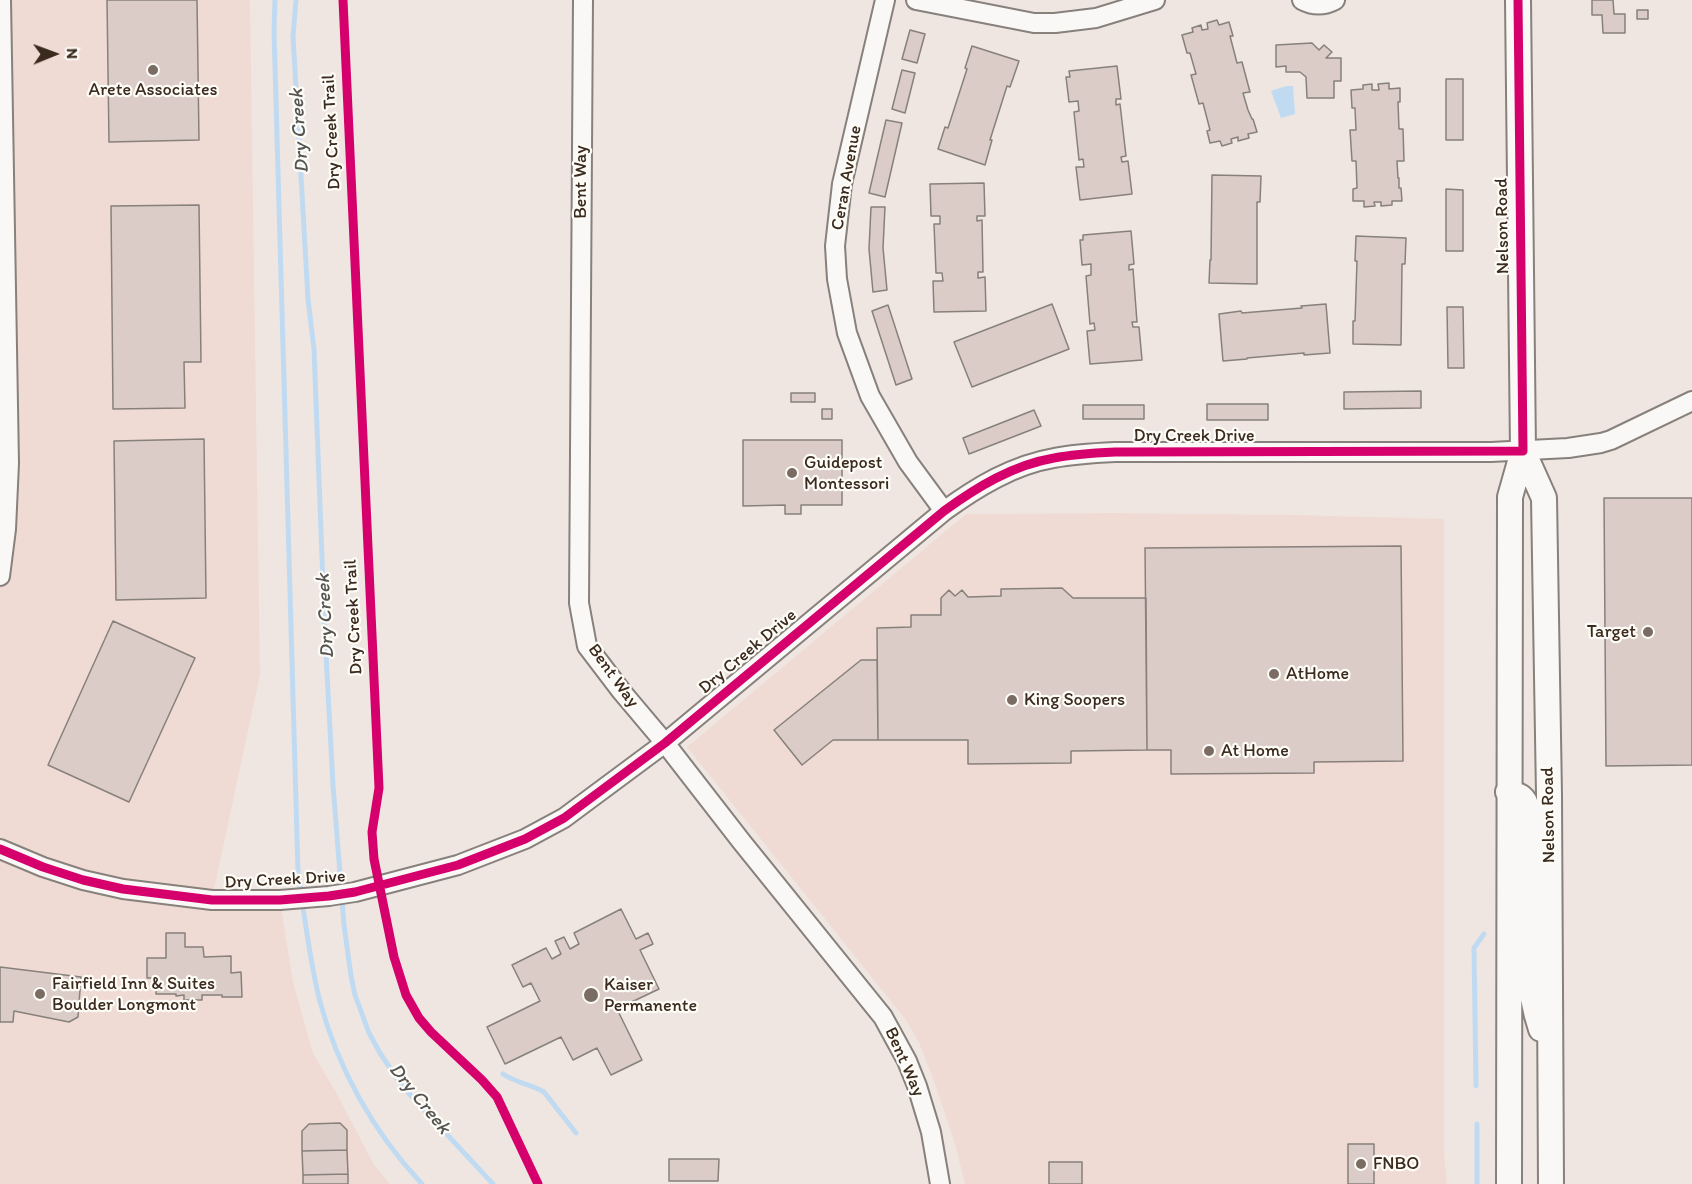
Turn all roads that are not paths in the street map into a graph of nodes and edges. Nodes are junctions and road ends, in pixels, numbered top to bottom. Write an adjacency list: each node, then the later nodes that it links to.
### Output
1 (1, 0): 12 (street)
2 (583, 0): 13 (street, Bent Way)
3 (885, 0): 11 (street, Ceran Avenue)
4 (916, 0): 5 (street)
5 (1155, 0)
6 (1302, 0): 7 (street)
7 (1335, 0)
8 (1518, 0): 10 (main road, Nelson Road)
9 (1692, 401): 10 (street, Dry Creek Drive)
10 (1523, 451): 11 (street, Dry Creek Drive); 14 (main road, Nelson Road); 16 (main road, Nelson Road)
11 (944, 511): 13 (street, Dry Creek Drive)
12 (0, 576)
13 (665, 743): 15 (street, Dry Creek Drive); 17 (street, Bent Way)
14 (1508, 792): 16 (main road); 18 (main road, Nelson Road)
15 (0, 849)
16 (1550, 1054): 19 (main road, Nelson Road)
17 (940, 1184)
18 (1509, 1184)
19 (1551, 1184)

